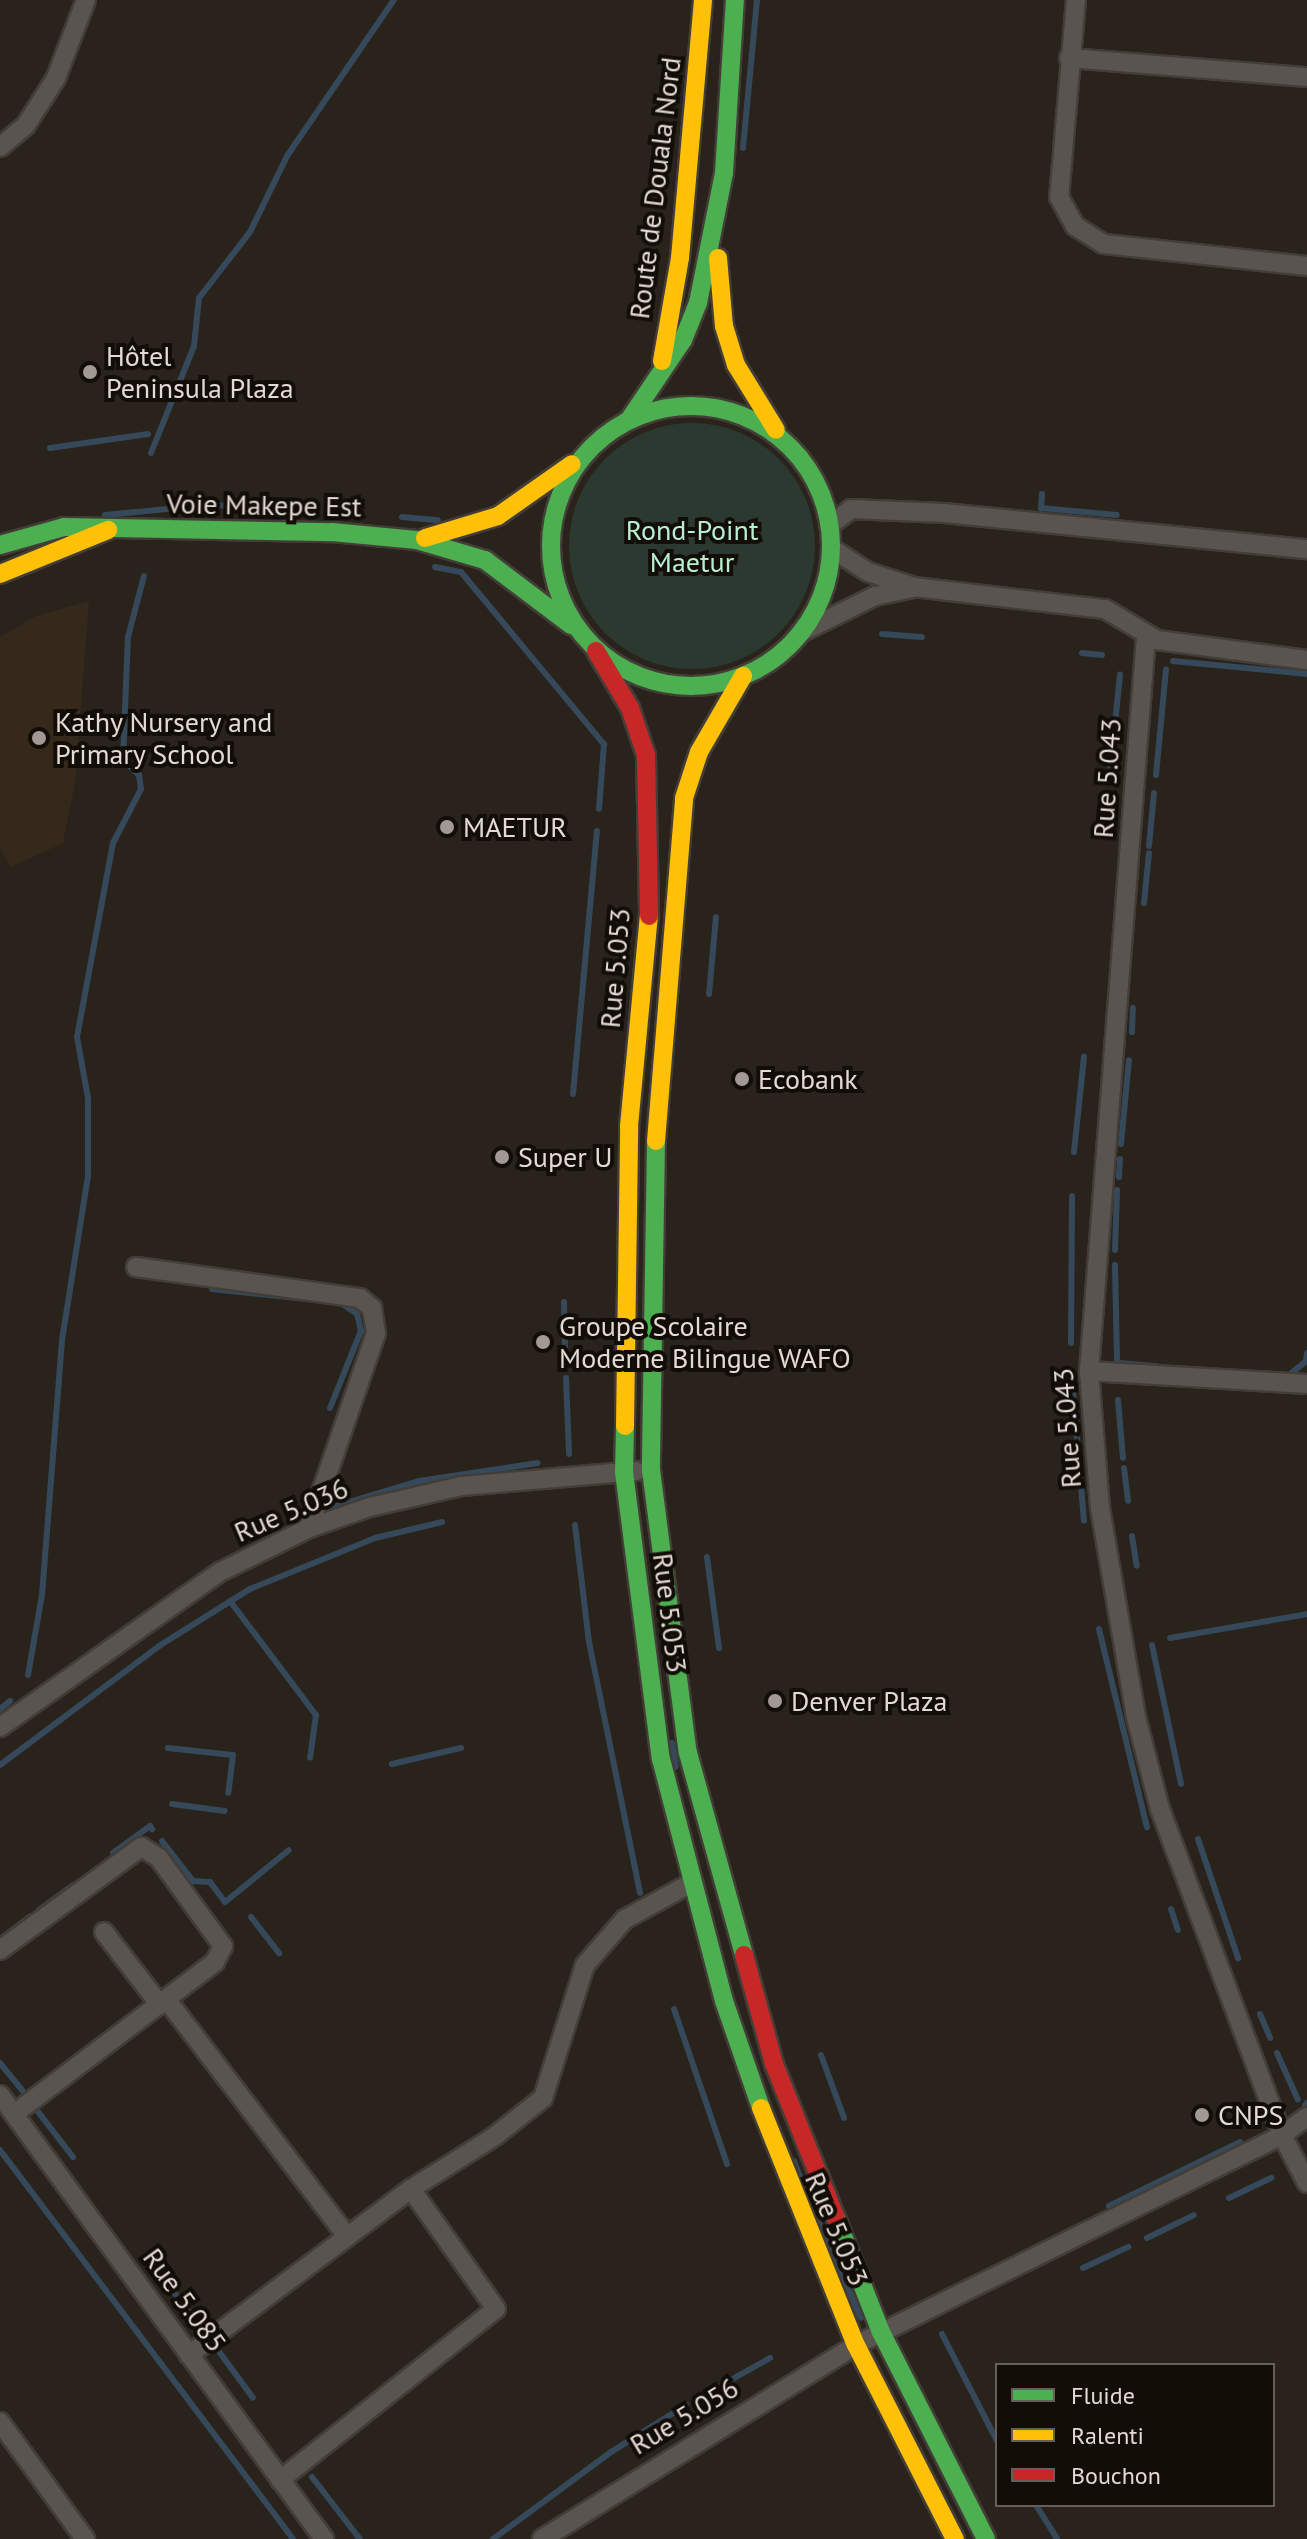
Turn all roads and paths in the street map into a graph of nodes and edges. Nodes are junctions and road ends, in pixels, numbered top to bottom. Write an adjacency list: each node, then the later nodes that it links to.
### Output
1 (86, 0): 7 (street)
2 (703, 0): 10 (main road, Route de Douala Nord)
3 (735, 0): 8 (main road)
4 (1076, 0): 5 (street)
5 (1069, 58): 6 (street); 9 (street)
6 (1307, 77)
7 (0, 147)
8 (717, 217): 10 (main road); 12 (main road)
9 (1307, 266)
10 (658, 381): 11 (main road)
11 (629, 420): 12 (main road); 13 (main road)
12 (784, 440): 14 (main road)
13 (586, 452): 16 (main road); 22 (main road)
14 (830, 525): 18 (main road); 19 (street)
15 (109, 530): 16 (main road, Voie Makepe Est); 17 (main road, Voie Makepe Est); 20 (main road, Voie Makepe Est)
16 (417, 540): 22 (main road)
17 (0, 545)
18 (831, 548): 21 (street); 23 (main road)
19 (1307, 549)
20 (0, 574)
21 (914, 587): 23 (street); 24 (street)
22 (576, 629): 25 (main road)
23 (800, 633): 27 (main road)
24 (1146, 637): 26 (street); 29 (street, Rue 5.043)
25 (596, 651): 27 (main road); 32 (main road, Rue 5.053)
26 (1307, 660)
27 (743, 676): 31 (main road, Rue 5.053)
28 (136, 1267): 33 (street)
29 (1089, 1371): 30 (street); 42 (street, Rue 5.043)
30 (1307, 1384)
31 (651, 1470): 32 (street, Rue 5.036); 46 (main road, Rue 5.053)
32 (624, 1472): 33 (street, Rue 5.036); 35 (main road, Rue 5.053)
33 (309, 1528): 34 (street, Rue 5.036)
34 (0, 1727)
35 (691, 1883): 44 (street); 47 (main road, Rue 5.053)
36 (104, 1932): 38 (street)
37 (0, 1950): 38 (street)
38 (164, 2002): 40 (street); 45 (street)
39 (0, 2095): 40 (street, Rue 5.085)
40 (14, 2114): 48 (street, Rue 5.085)
41 (1307, 2117): 42 (street, Rue 5.056)
42 (1282, 2135): 43 (street, Rue 5.043); 46 (street, Rue 5.056)
43 (1307, 2183)
44 (411, 2189): 45 (street); 50 (street)
45 (347, 2236): 48 (street)
46 (881, 2332): 47 (street, Rue 5.056); 55 (main road, Rue 5.053)
47 (856, 2345): 53 (street, Rue 5.056); 54 (main road, Rue 5.053)
48 (189, 2355): 50 (street, Rue 5.085)
49 (0, 2422): 51 (street)
50 (280, 2480): 52 (street, Rue 5.085)
51 (85, 2539)
52 (324, 2539)
53 (542, 2539)
54 (955, 2539)
55 (986, 2539)

